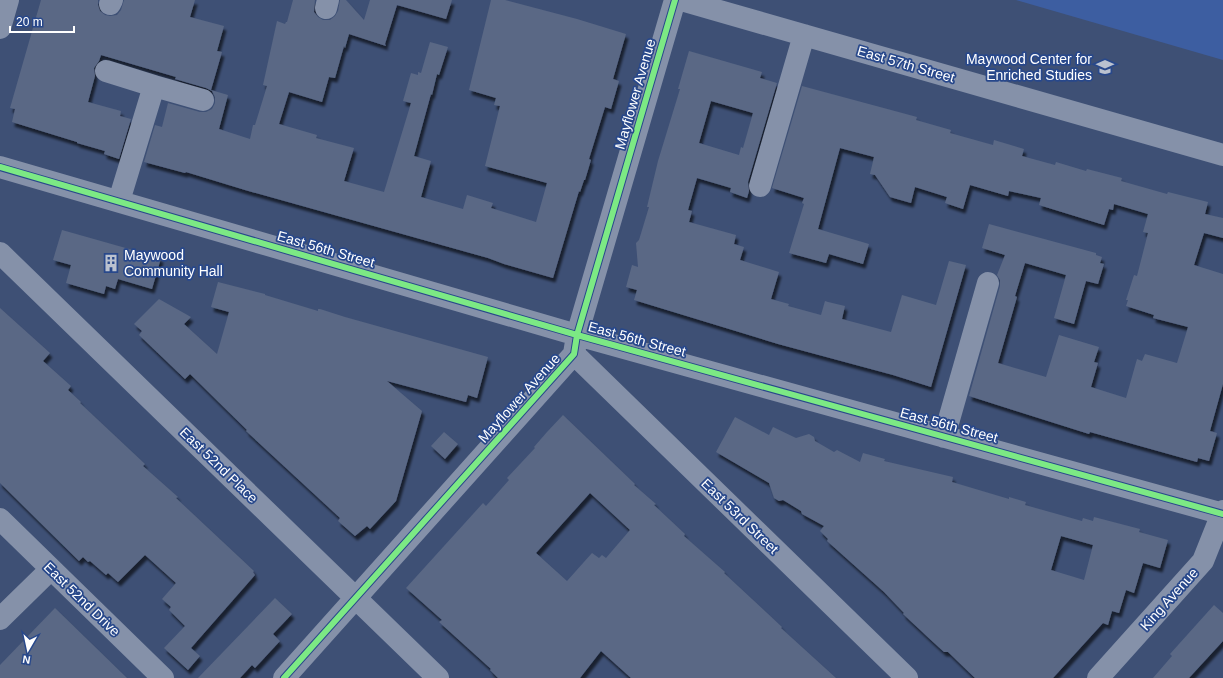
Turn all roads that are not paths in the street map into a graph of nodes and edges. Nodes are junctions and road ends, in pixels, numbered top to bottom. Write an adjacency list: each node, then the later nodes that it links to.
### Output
1 (8, 0): 4 (street)
2 (675, 0): 15 (street, Mayflower Avenue)
3 (681, 0): 5 (street, East 57th Street)
4 (0, 28)
5 (804, 35): 9 (street, East 57th Street); 11 (street)
6 (106, 71): 7 (street)
7 (154, 86): 8 (street); 12 (street)
8 (203, 100)
9 (1223, 155)
10 (0, 167): 12 (street, East 56th Street)
11 (760, 186)
12 (119, 201): 15 (street, East 56th Street)
13 (0, 253): 20 (street, East 52nd Place)
14 (988, 283): 16 (street)
15 (575, 344): 16 (street, East 56th Street); 20 (street, Mayflower Avenue); 25 (street, East 53rd Street)
16 (944, 437): 17 (street, East 56th Street)
17 (1223, 513): 26 (street, King Avenue)
18 (0, 519): 19 (street, East 52nd Drive)
19 (51, 569): 21 (street); 22 (street, East 52nd Drive)
20 (356, 598): 23 (street, Mayflower Avenue); 24 (street, East 52nd Place)
21 (0, 619)
22 (163, 678)
23 (284, 678)
24 (438, 678)
25 (907, 678)
26 (1098, 678)

